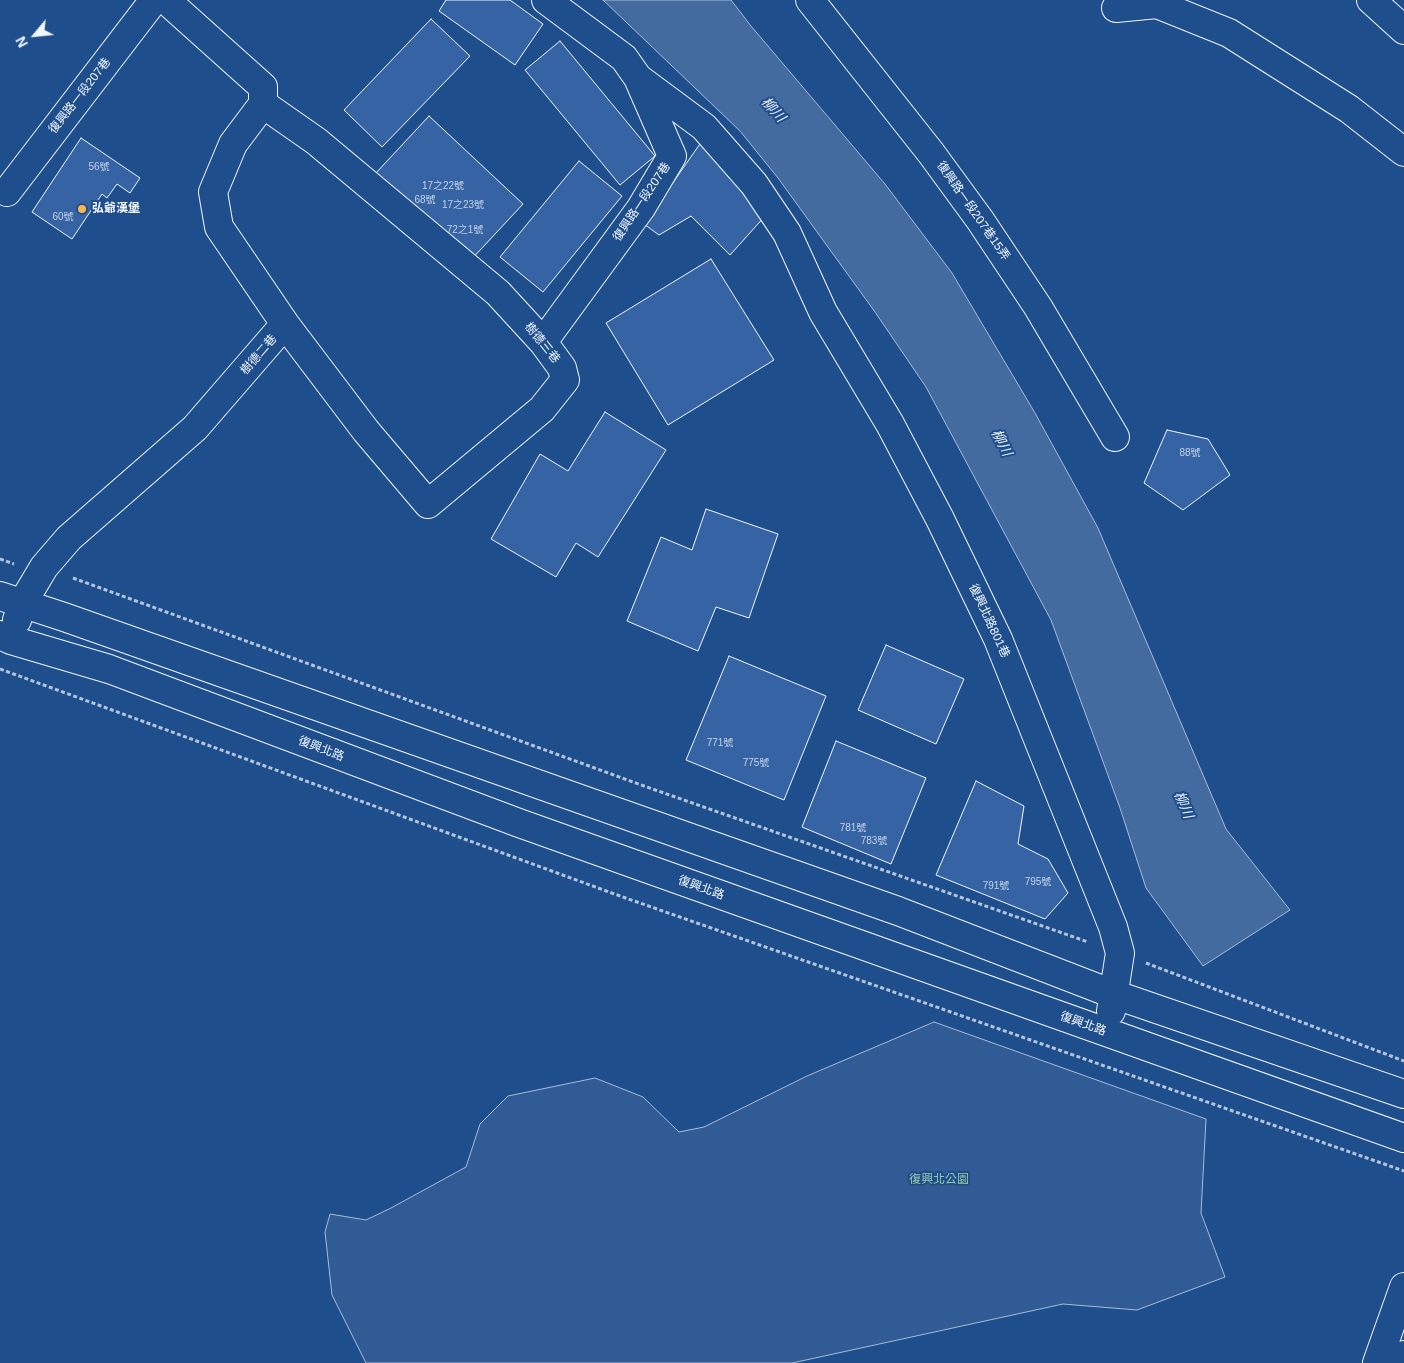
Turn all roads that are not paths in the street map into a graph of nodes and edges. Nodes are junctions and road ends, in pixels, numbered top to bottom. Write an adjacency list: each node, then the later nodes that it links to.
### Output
1 (154, 0): 11 (street, 復興路一段207巷)
2 (166, 0): 9 (street)
3 (546, 0): 8 (street, 復興路一段207巷)
4 (810, 0): 14 (street, 復興路一段207巷15弄)
5 (1371, 0): 7 (street)
6 (1116, 8): 10 (street)
7 (1404, 30)
8 (638, 78): 13 (street, 復興路一段207巷); 17 (street, 復興北路801巷)
9 (263, 104): 12 (street, 樹德二巷); 13 (street, 樹德三巷)
10 (1404, 152)
11 (7, 192)
12 (285, 324): 13 (street, 樹德三巷); 15 (street, 樹德二巷)
13 (543, 342)
14 (1115, 437)
15 (11, 600): 16 (street, 樹德二巷); 17 (street)
16 (6, 638): 18 (street, 復興北路)
17 (1113, 994): 18 (street, 復興北路801巷); 19 (street)
18 (1108, 1033): 20 (street, 復興北路)
19 (1404, 1094)
20 (1404, 1138)
21 (1404, 1287): 23 (street)
22 (1404, 1355): 24 (street)
23 (1377, 1363)
24 (1401, 1363)

